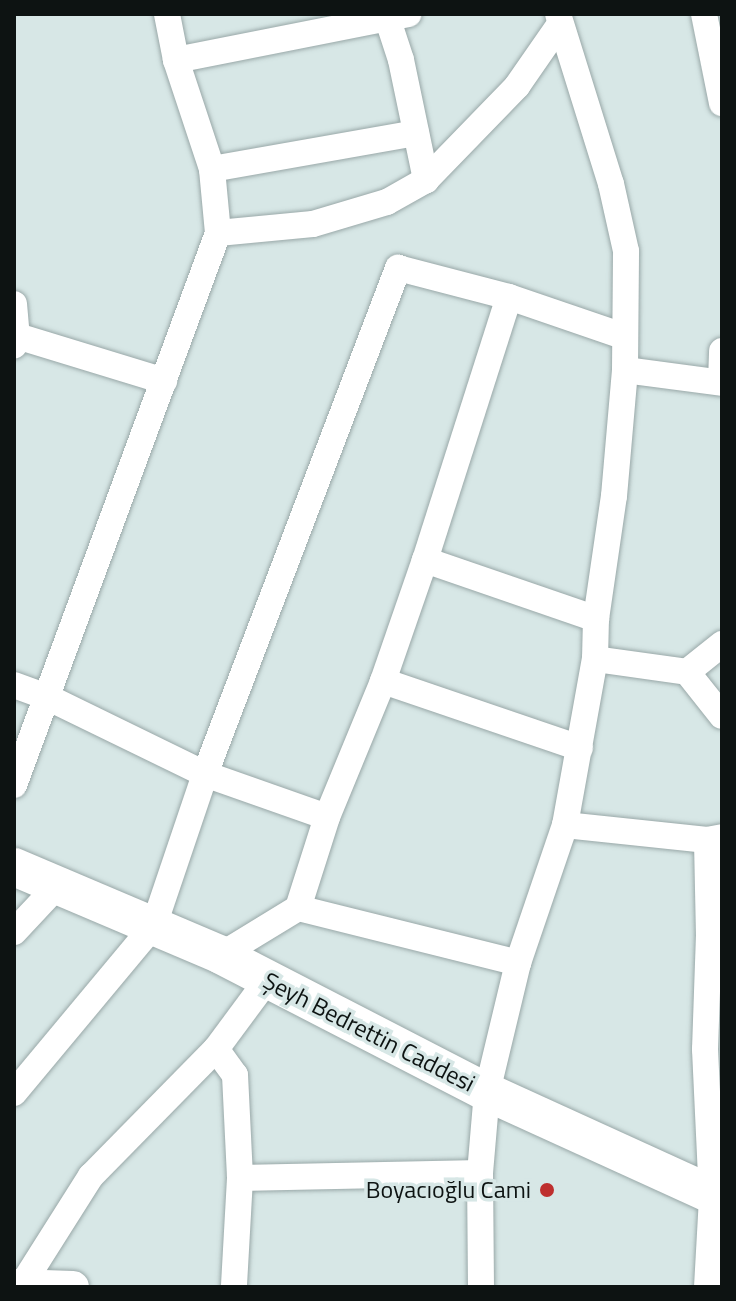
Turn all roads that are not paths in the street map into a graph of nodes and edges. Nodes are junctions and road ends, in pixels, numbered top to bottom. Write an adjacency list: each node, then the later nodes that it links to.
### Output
1 (167, 14): 5 (street)
2 (704, 14): 6 (street)
3 (394, 16): 5 (street); 7 (street)
4 (559, 19): 9 (street); 13 (street)
5 (176, 60): 8 (street)
6 (722, 103)
7 (416, 133): 8 (street); 9 (street)
8 (212, 169): 10 (street)
9 (426, 180): 10 (street)
10 (218, 233): 17 (street)
11 (509, 297): 13 (street); 19 (street); 29 (street)
12 (14, 304): 14 (street)
13 (623, 336): 16 (street)
14 (16, 341): 17 (street)
15 (722, 351): 18 (street)
16 (625, 370): 18 (street); 20 (street)
17 (164, 381): 26 (street)
18 (721, 383)
19 (425, 560): 20 (street); 24 (street)
20 (596, 619): 22 (street)
21 (722, 644): 23 (street)
22 (595, 659): 23 (street); 28 (street)
23 (687, 672): 27 (street)
24 (383, 681): 28 (street); 31 (street)
25 (14, 685): 26 (street)
26 (47, 697): 29 (street); 30 (street)
27 (722, 716)
28 (580, 748): 32 (street)
29 (205, 774): 31 (street); 37 (street)
30 (14, 785)
31 (327, 817): 36 (street)
32 (565, 825): 33 (street); 40 (street)
33 (714, 838): 47 (street)
34 (14, 867): 35 (main road, Şeyh Bedrettin Caddesi)
35 (58, 885): 37 (main road, Şeyh Bedrettin Caddesi); 38 (street)
36 (298, 908): 39 (street); 40 (street)
37 (154, 925): 39 (main road, Şeyh Bedrettin Caddesi); 44 (street)
38 (14, 932)
39 (221, 955): 41 (main road, Şeyh Bedrettin Caddesi)
40 (518, 963): 43 (street)
41 (267, 980): 42 (street); 43 (main road, Şeyh Bedrettin Caddesi)
42 (216, 1049): 46 (street); 48 (street)
43 (487, 1092): 45 (street); 47 (main road, Şeyh Bedrettin Caddesi)
44 (14, 1093)
45 (480, 1173): 46 (street); 51 (street)
46 (240, 1178): 50 (street)
47 (717, 1198): 52 (street)
48 (26, 1286): 49 (street)
49 (73, 1287)
50 (234, 1287)
51 (481, 1287)
52 (707, 1287)

